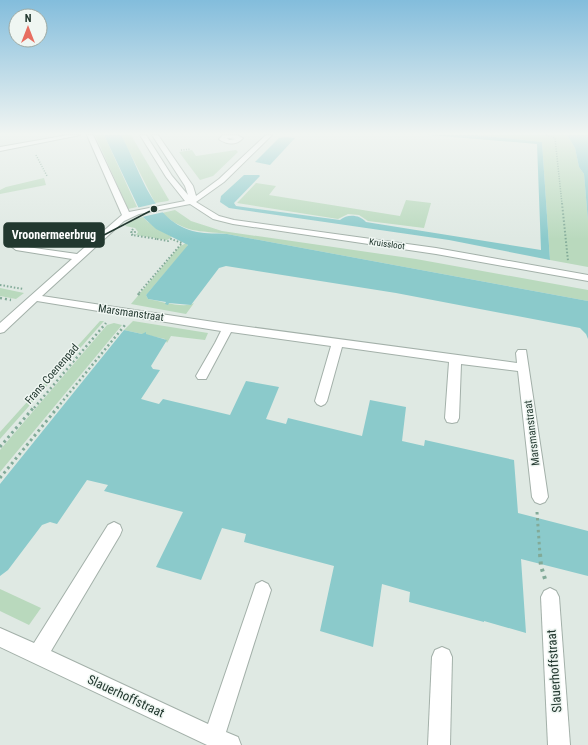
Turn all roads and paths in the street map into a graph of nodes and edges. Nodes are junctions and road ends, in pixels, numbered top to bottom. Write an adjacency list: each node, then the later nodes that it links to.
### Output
1 (44, 170): 7 (path)
2 (106, 170): 9 (street)
3 (165, 170): 8 (street, Kruissloot)
4 (178, 170): 8 (street)
5 (229, 170): 8 (street)
6 (558, 170): 13 (path)
7 (47, 176)
8 (192, 201): 9 (street); 14 (street, Kruissloot)
9 (127, 216): 10 (street)
10 (113, 226): 12 (street); 15 (path)
11 (16, 247): 12 (street)
12 (78, 257): 16 (street)
13 (568, 268)
14 (588, 278)
15 (138, 295)
16 (35, 298): 17 (street, Marsmanstraat); 20 (street)
17 (116, 311): 18 (street, Marsmanstraat); 28 (path, Frans Coenenpad)
18 (136, 312): 19 (street, Marsmanstraat); 29 (path)
19 (226, 328): 21 (street, Marsmanstraat); 25 (street)
20 (0, 329)
21 (338, 343): 23 (street, Marsmanstraat); 26 (street)
22 (522, 353): 24 (street, Marsmanstraat)
23 (455, 359): 24 (street, Marsmanstraat); 27 (street)
24 (524, 368): 30 (street, Marsmanstraat)
25 (202, 376)
26 (321, 401)
27 (452, 418)
28 (0, 447)
29 (0, 478)
30 (540, 497)
31 (537, 514): 33 (path)
32 (114, 530): 37 (street)
33 (541, 566)
34 (262, 590): 39 (street, Slauerhoffstraat)
35 (550, 596): 41 (street, Slauerhoffstraat)
36 (0, 637): 37 (street, Slauerhoffstraat)
37 (38, 655): 39 (street, Slauerhoffstraat)
38 (442, 657): 40 (street)
39 (222, 741)
40 (439, 745)
41 (559, 745)

